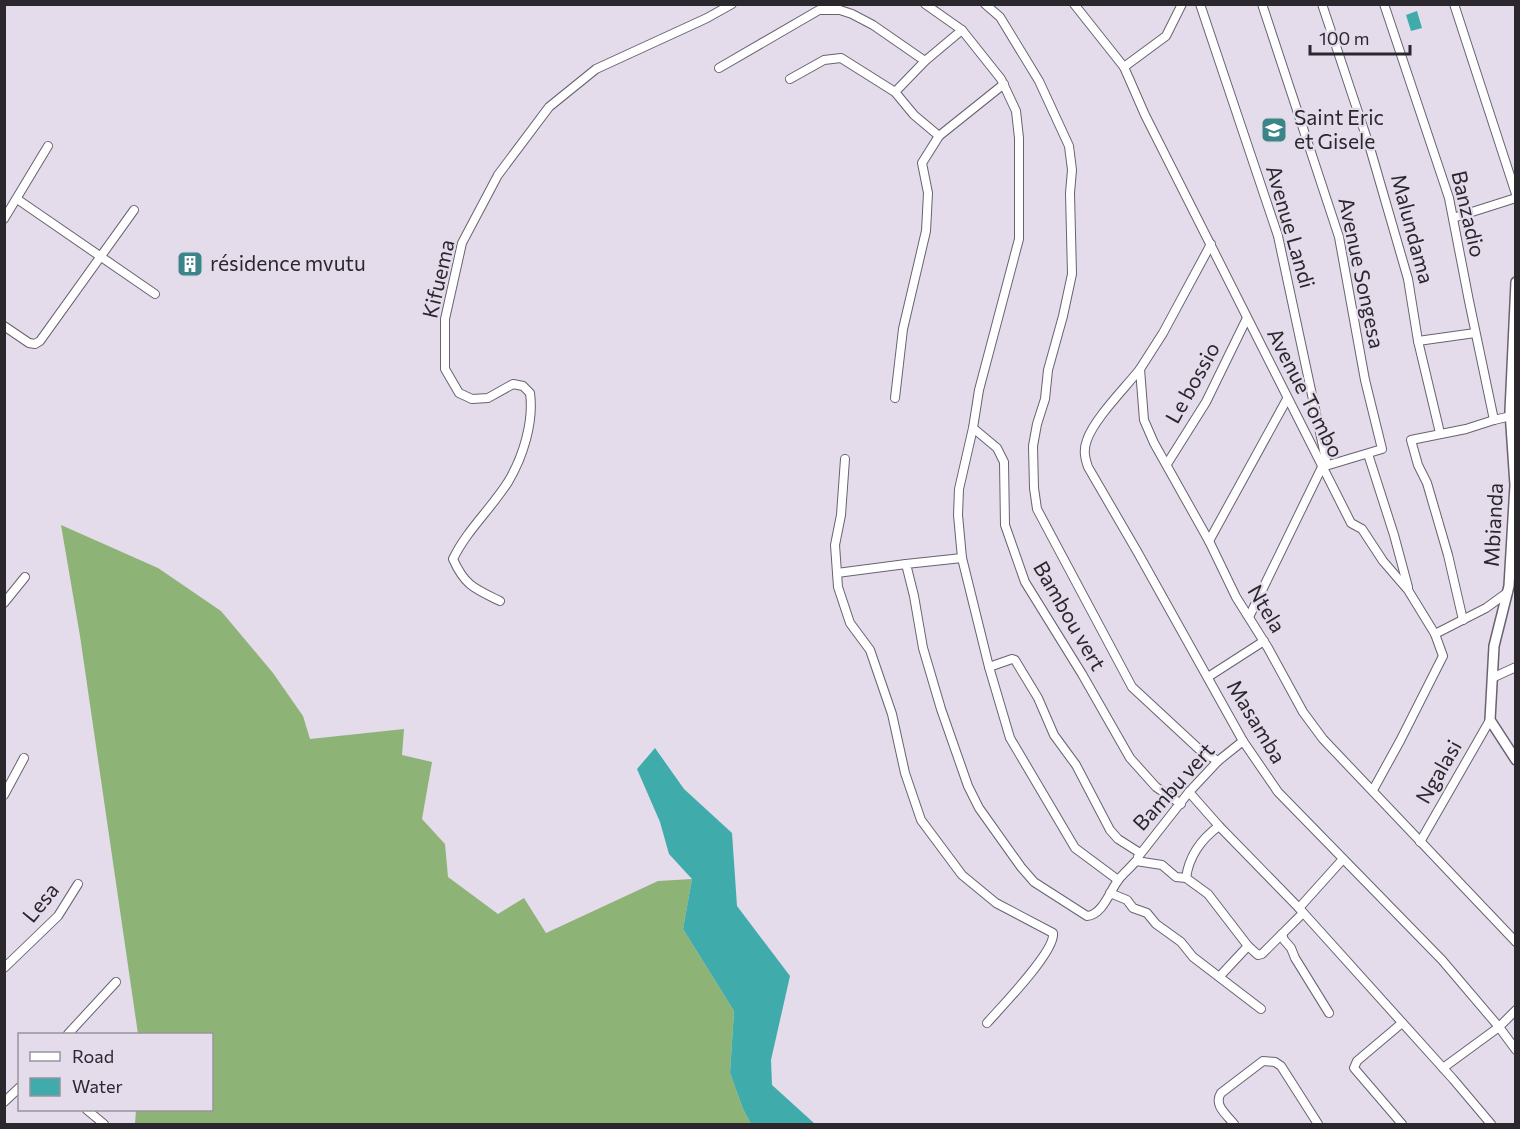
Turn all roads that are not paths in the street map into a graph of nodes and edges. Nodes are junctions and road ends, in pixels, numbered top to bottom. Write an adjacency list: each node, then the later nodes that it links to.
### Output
1 (732, 4): 51 (street, Kifuema)
2 (925, 4): 11 (street)
3 (985, 4): 65 (street)
4 (1074, 4): 13 (street, Avenue Tombo)
5 (1182, 4): 13 (street)
6 (1200, 4): 43 (street, Avenue Landi)
7 (1262, 4): 40 (street, Avenue Songesa)
8 (1322, 4): 32 (street, Malundama)
9 (1384, 4): 23 (street, Banzadio)
10 (1454, 4): 20 (street)
11 (962, 30): 12 (street); 16 (street)
12 (925, 62): 14 (street); 17 (street)
13 (1124, 67): 25 (street, Avenue Tombo)
14 (719, 68)
15 (790, 79): 17 (street)
16 (1004, 84): 18 (street); 38 (street)
17 (895, 92): 18 (street)
18 (939, 136): 34 (street)
19 (48, 146): 21 (street)
20 (1515, 196): 23 (street)
21 (17, 199): 24 (street); 26 (street)
22 (134, 210): 26 (street)
23 (1453, 218): 31 (street, Banzadio)
24 (4, 219)
25 (1211, 244): 29 (street, Avenue Tombo); 33 (street)
26 (102, 257): 28 (street); 30 (street)
27 (1515, 282): 36 (street, Mbianda)
28 (155, 294)
29 (1247, 318): 35 (street, Avenue Tombo); 42 (street, Le bossio)
30 (4, 326)
31 (1475, 333): 32 (street); 37 (street, Banzadio)
32 (1418, 341): 39 (street, Malundama)
33 (1140, 369): 42 (street, Ntela); 59 (street, Masamba)
34 (895, 398)
35 (1287, 399): 43 (street, Avenue Tombo); 44 (street)
36 (1511, 416): 37 (street); 49 (street, Mbianda)
37 (1494, 420): 39 (street)
38 (973, 428): 45 (street); 69 (street, Bambou vert)
39 (1440, 433): 54 (street)
40 (1368, 454): 43 (street); 50 (street)
41 (845, 459): 47 (street)
42 (1167, 464): 44 (street, Ntela)
43 (1325, 466): 50 (street, Avenue Tombo); 53 (street)
44 (1209, 542): 53 (street, Ntela)
45 (962, 558): 46 (street); 57 (street)
46 (906, 564): 47 (street); 78 (street, Bambu vert)
47 (837, 573): 89 (street)
48 (25, 577): 52 (street)
49 (1511, 587): 54 (street); 60 (street, Mbianda)
50 (1408, 590): 55 (street, Avenue Tombo)
51 (500, 602)
52 (4, 603)
53 (1249, 617): 56 (street, Ntela)
54 (1463, 620): 55 (street)
55 (1435, 634): 66 (street, Avenue Tombo)
56 (1264, 641): 59 (street); 66 (street, Ntela)
57 (989, 667): 72 (street); 76 (street)
58 (1515, 667): 60 (street)
59 (1208, 677): 62 (street, Masamba)
60 (1492, 678): 61 (street, Mbianda)
61 (1490, 720): 64 (street); 71 (street, Ngalasi)
62 (1243, 741): 65 (street, Bambu vert); 73 (street, Masamba)
63 (24, 758): 68 (street)
64 (1515, 760)
65 (1218, 761): 67 (street, Bambu vert)
66 (1373, 790): 71 (street, Ntela)
67 (1189, 792): 69 (street, Bambu vert); 70 (street)
68 (4, 795)
69 (1181, 804): 72 (street, Bambu vert)
70 (1219, 826): 75 (street); 79 (street)
71 (1420, 842): 81 (street, Ntela)
72 (1140, 853): 74 (street, Bambu vert)
73 (1343, 858): 79 (street); 91 (street, Masamba)
74 (1136, 861): 75 (street); 76 (street, Bambu vert)
75 (1186, 878): 82 (street)
76 (1118, 880): 78 (street, Bambu vert)
77 (78, 884): 83 (street, Lesa)
78 (1110, 893): 84 (street)
79 (1301, 911): 80 (street); 90 (street)
80 (1282, 934): 82 (street); 88 (street)
81 (1515, 942)
82 (1248, 946): 84 (street)
83 (4, 968)
84 (1220, 976): 86 (street)
85 (116, 982): 92 (street)
86 (1262, 1009)
87 (1515, 1010): 91 (street)
88 (1329, 1014)
89 (987, 1023)
90 (1402, 1023): 94 (street); 101 (street)
91 (1499, 1027): 93 (street, Masamba); 94 (street)
92 (70, 1033)
93 (1515, 1050)
94 (1443, 1068): 102 (street)
95 (18, 1089): 96 (street)
96 (4, 1102)
97 (88, 1111): 98 (street)
98 (104, 1125)
99 (1234, 1125): 100 (street)
100 (1318, 1125)
101 (1402, 1125)
102 (1491, 1125)

